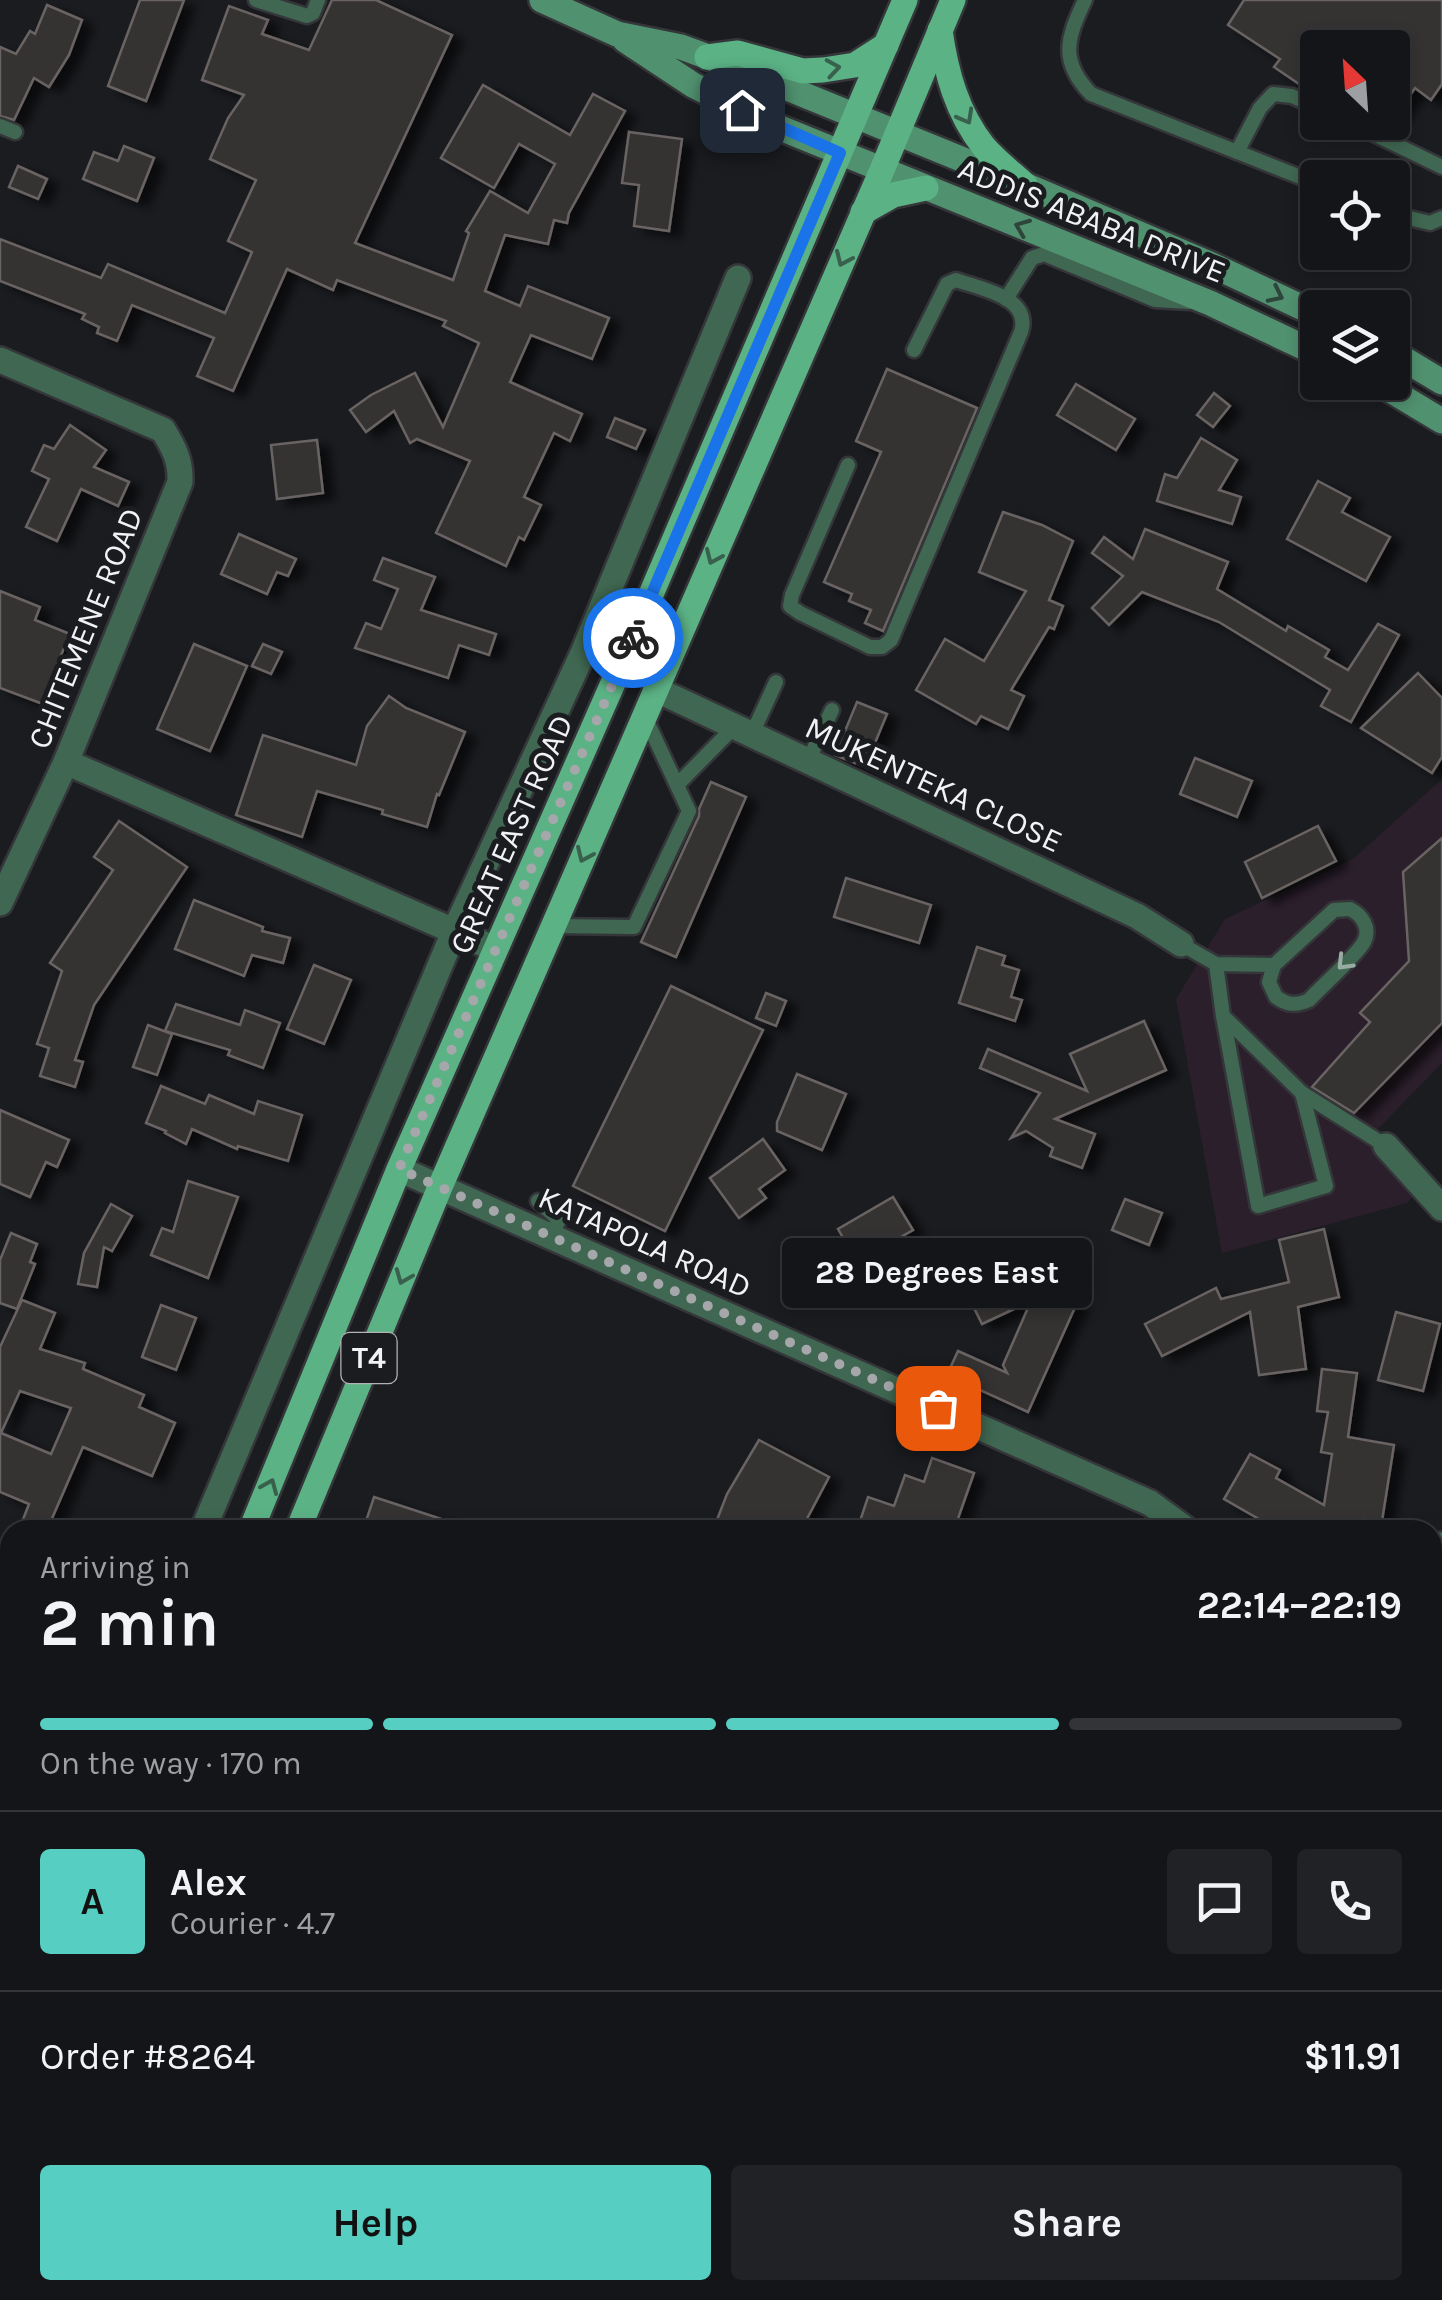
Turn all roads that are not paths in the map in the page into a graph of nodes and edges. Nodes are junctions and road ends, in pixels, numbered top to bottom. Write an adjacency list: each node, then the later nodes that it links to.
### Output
1 (256, 0): 2 (lane)
2 (318, 0)
3 (542, 0): 8 (main road)
4 (905, 0): 9 (main road, GREAT EAST ROAD / T4)
5 (953, 0): 7 (main road, T4)
6 (1085, 0): 17 (lane)
7 (940, 30): 15 (main road, T4); 22 (main road, one-way to 22)
8 (617, 34): 10 (main road, ADDIS ABABA DRIVE); 18 (main road, ADDIS ABABA DRIVE)
9 (886, 45): 10 (main road, one-way to 9); 12 (main road, GREAT EAST ROAD / T4)
10 (707, 57): 12 (main road, ADDIS ABABA DRIVE)
11 (1300, 100): 17 (lane)
12 (855, 116): 15 (main road, ADDIS ABABA DRIVE); 18 (main road, GREAT EAST ROAD / T4)
13 (0, 126): 14 (lane)
14 (15, 132)
15 (897, 132): 20 (main road, T4); 22 (main road, ADDIS ABABA DRIVE)
16 (1386, 140): 19 (lane)
17 (1237, 152): 21 (lane)
18 (840, 153): 20 (main road, ADDIS ABABA DRIVE); 51 (main road, GREAT EAST ROAD / T4)
19 (1442, 167)
20 (882, 170): 23 (main road, ADDIS ABABA DRIVE); 24 (main road, T4)
21 (1300, 177)
22 (1026, 184): 30 (main road, ADDIS ABABA DRIVE, one-way to 30)
23 (926, 188): 24 (main road); 29 (main road, ADDIS ABABA DRIVE, one-way to 23)
24 (863, 212): 40 (main road, T4, one-way to 40)
25 (1410, 218): 26 (lane)
26 (1442, 218)
27 (738, 278): 49 (street)
28 (1006, 299): 29 (lane); 32 (lane); 38 (lane)
29 (1210, 302): 31 (main road, ADDIS ABABA DRIVE)
30 (1300, 307)
31 (1300, 345)
32 (914, 350)
33 (0, 360): 45 (street, CHITEMENE ROAD)
34 (1410, 363): 35 (main road)
35 (1442, 382)
36 (1406, 400): 37 (main road)
37 (1442, 421)
38 (848, 465)
39 (776, 682): 43 (lane)
40 (656, 689): 42 (main road, T4); 43 (street, MUKENTEKA CLOSE)
41 (832, 710): 44 (lane)
42 (645, 717): 46 (lane); 48 (main road, T4, one-way to 48)
43 (744, 730): 44 (street, MUKENTEKA CLOSE); 46 (lane)
44 (808, 760): 50 (street, MUKENTEKA CLOSE)
45 (66, 762): 47 (street, CHITEMENE ROAD); 49 (street)
46 (677, 785): 48 (lane)
47 (0, 903)
48 (553, 926): 58 (main road, T4)
49 (454, 932): 51 (street); 62 (street)
50 (1181, 944): 52 (lane)
51 (495, 949): 57 (main road, GREAT EAST ROAD / T4)
52 (1216, 964): 53 (lane); 54 (lane)
53 (1274, 966): 53 (lane, one-way to 53)
54 (1222, 1016): 55 (lane); 55 (lane)
55 (1302, 1092): 56 (lane)
56 (1386, 1146): 60 (street)
57 (399, 1169): 58 (street, KATAPOLA ROAD); 63 (main road, GREAT EAST ROAD / T4, one-way to 57)
58 (440, 1187): 61 (street, KATAPOLA ROAD); 64 (main road, T4, one-way to 64)
59 (538, 1201): 61 (lane)
60 (1442, 1208)
61 (551, 1236): 65 (street, KATAPOLA ROAD)
62 (207, 1520)
63 (255, 1520)
64 (302, 1520)
65 (1174, 1520)

